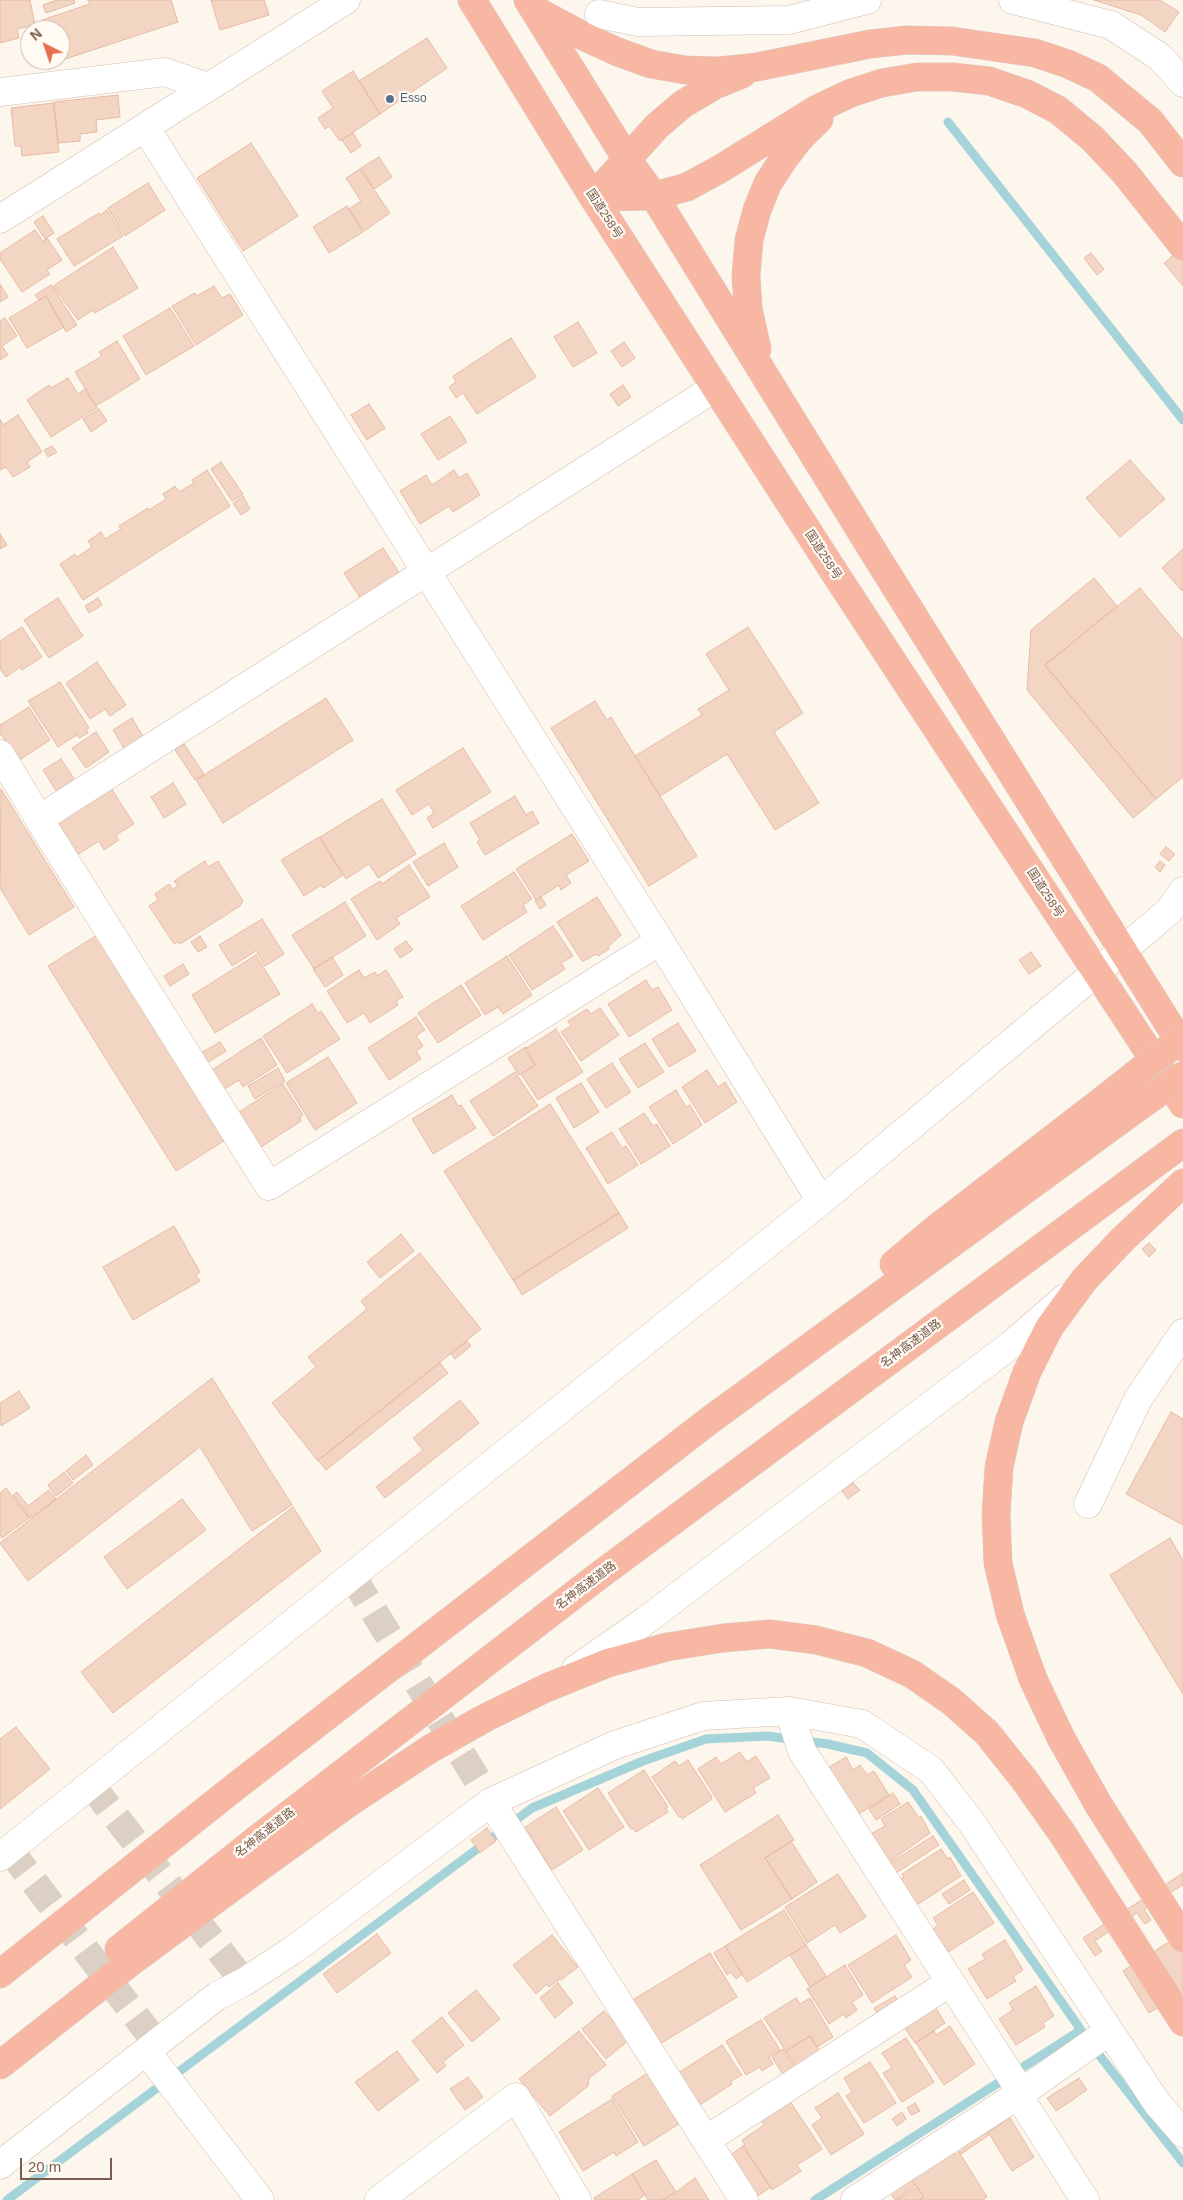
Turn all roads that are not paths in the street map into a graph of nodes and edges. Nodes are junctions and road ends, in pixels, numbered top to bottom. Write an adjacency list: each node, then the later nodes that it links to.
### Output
1 (346, 0): 9 (street)
2 (472, 0): 16 (highway, 国道258号)
3 (867, 0): 6 (street)
4 (1013, 0): 8 (street)
5 (531, 4): 7 (highway); 13 (highway)
6 (599, 14)
7 (757, 68): 13 (highway); 14 (highway)
8 (1183, 83)
9 (207, 87): 10 (street); 12 (street)
10 (0, 92)
11 (851, 93): 15 (highway); 18 (highway); 19 (highway)
12 (145, 127): 17 (street); 21 (street)
13 (626, 158): 15 (highway); 16 (highway)
14 (1183, 163)
15 (654, 196): 16 (highway); 19 (highway)
16 (593, 197): 20 (highway, 国道258号)
17 (0, 219)
18 (1183, 246)
19 (763, 372): 26 (highway)
20 (716, 387): 21 (street); 27 (highway, 国道258号)
21 (427, 572): 23 (street); 25 (street)
22 (0, 754): 23 (street)
23 (39, 819): 25 (street)
24 (1183, 892): 26 (street)
25 (660, 941): 35 (street)
26 (1123, 950): 27 (street); 29 (highway)
27 (1097, 972): 31 (highway, 国道258号); 35 (street)
28 (1183, 1037): 32 (highway, bridge)
29 (1183, 1046)
30 (1183, 1075): 32 (highway, bridge)
31 (1183, 1104)
32 (1111, 1110): 44 (highway)
33 (1183, 1143): 48 (highway, 名神高速道路)
34 (1176, 1188): 36 (highway)
35 (821, 1201): 42 (street)
36 (1084, 1280): 39 (street); 43 (highway)
37 (1183, 1333): 38 (street)
38 (1088, 1504)
39 (546, 1688): 46 (highway); 49 (highway)
40 (795, 1730): 41 (street); 45 (street); 47 (street)
41 (502, 1818): 50 (street); 53 (street)
42 (0, 1857)
43 (1183, 1938)
44 (0, 1974)
45 (950, 1983): 51 (street); 53 (street)
46 (1183, 2022)
47 (1097, 2040): 51 (street); 52 (street)
48 (0, 2043)
49 (0, 2065)
50 (161, 2070): 54 (street); 55 (street)
51 (1012, 2081): 59 (street); 60 (street)
52 (1183, 2132)
53 (706, 2140): 58 (street)
54 (0, 2164)
55 (260, 2200)
56 (379, 2200): 57 (street)
57 (577, 2200)
58 (744, 2200)
59 (855, 2200)
60 (1085, 2200)

